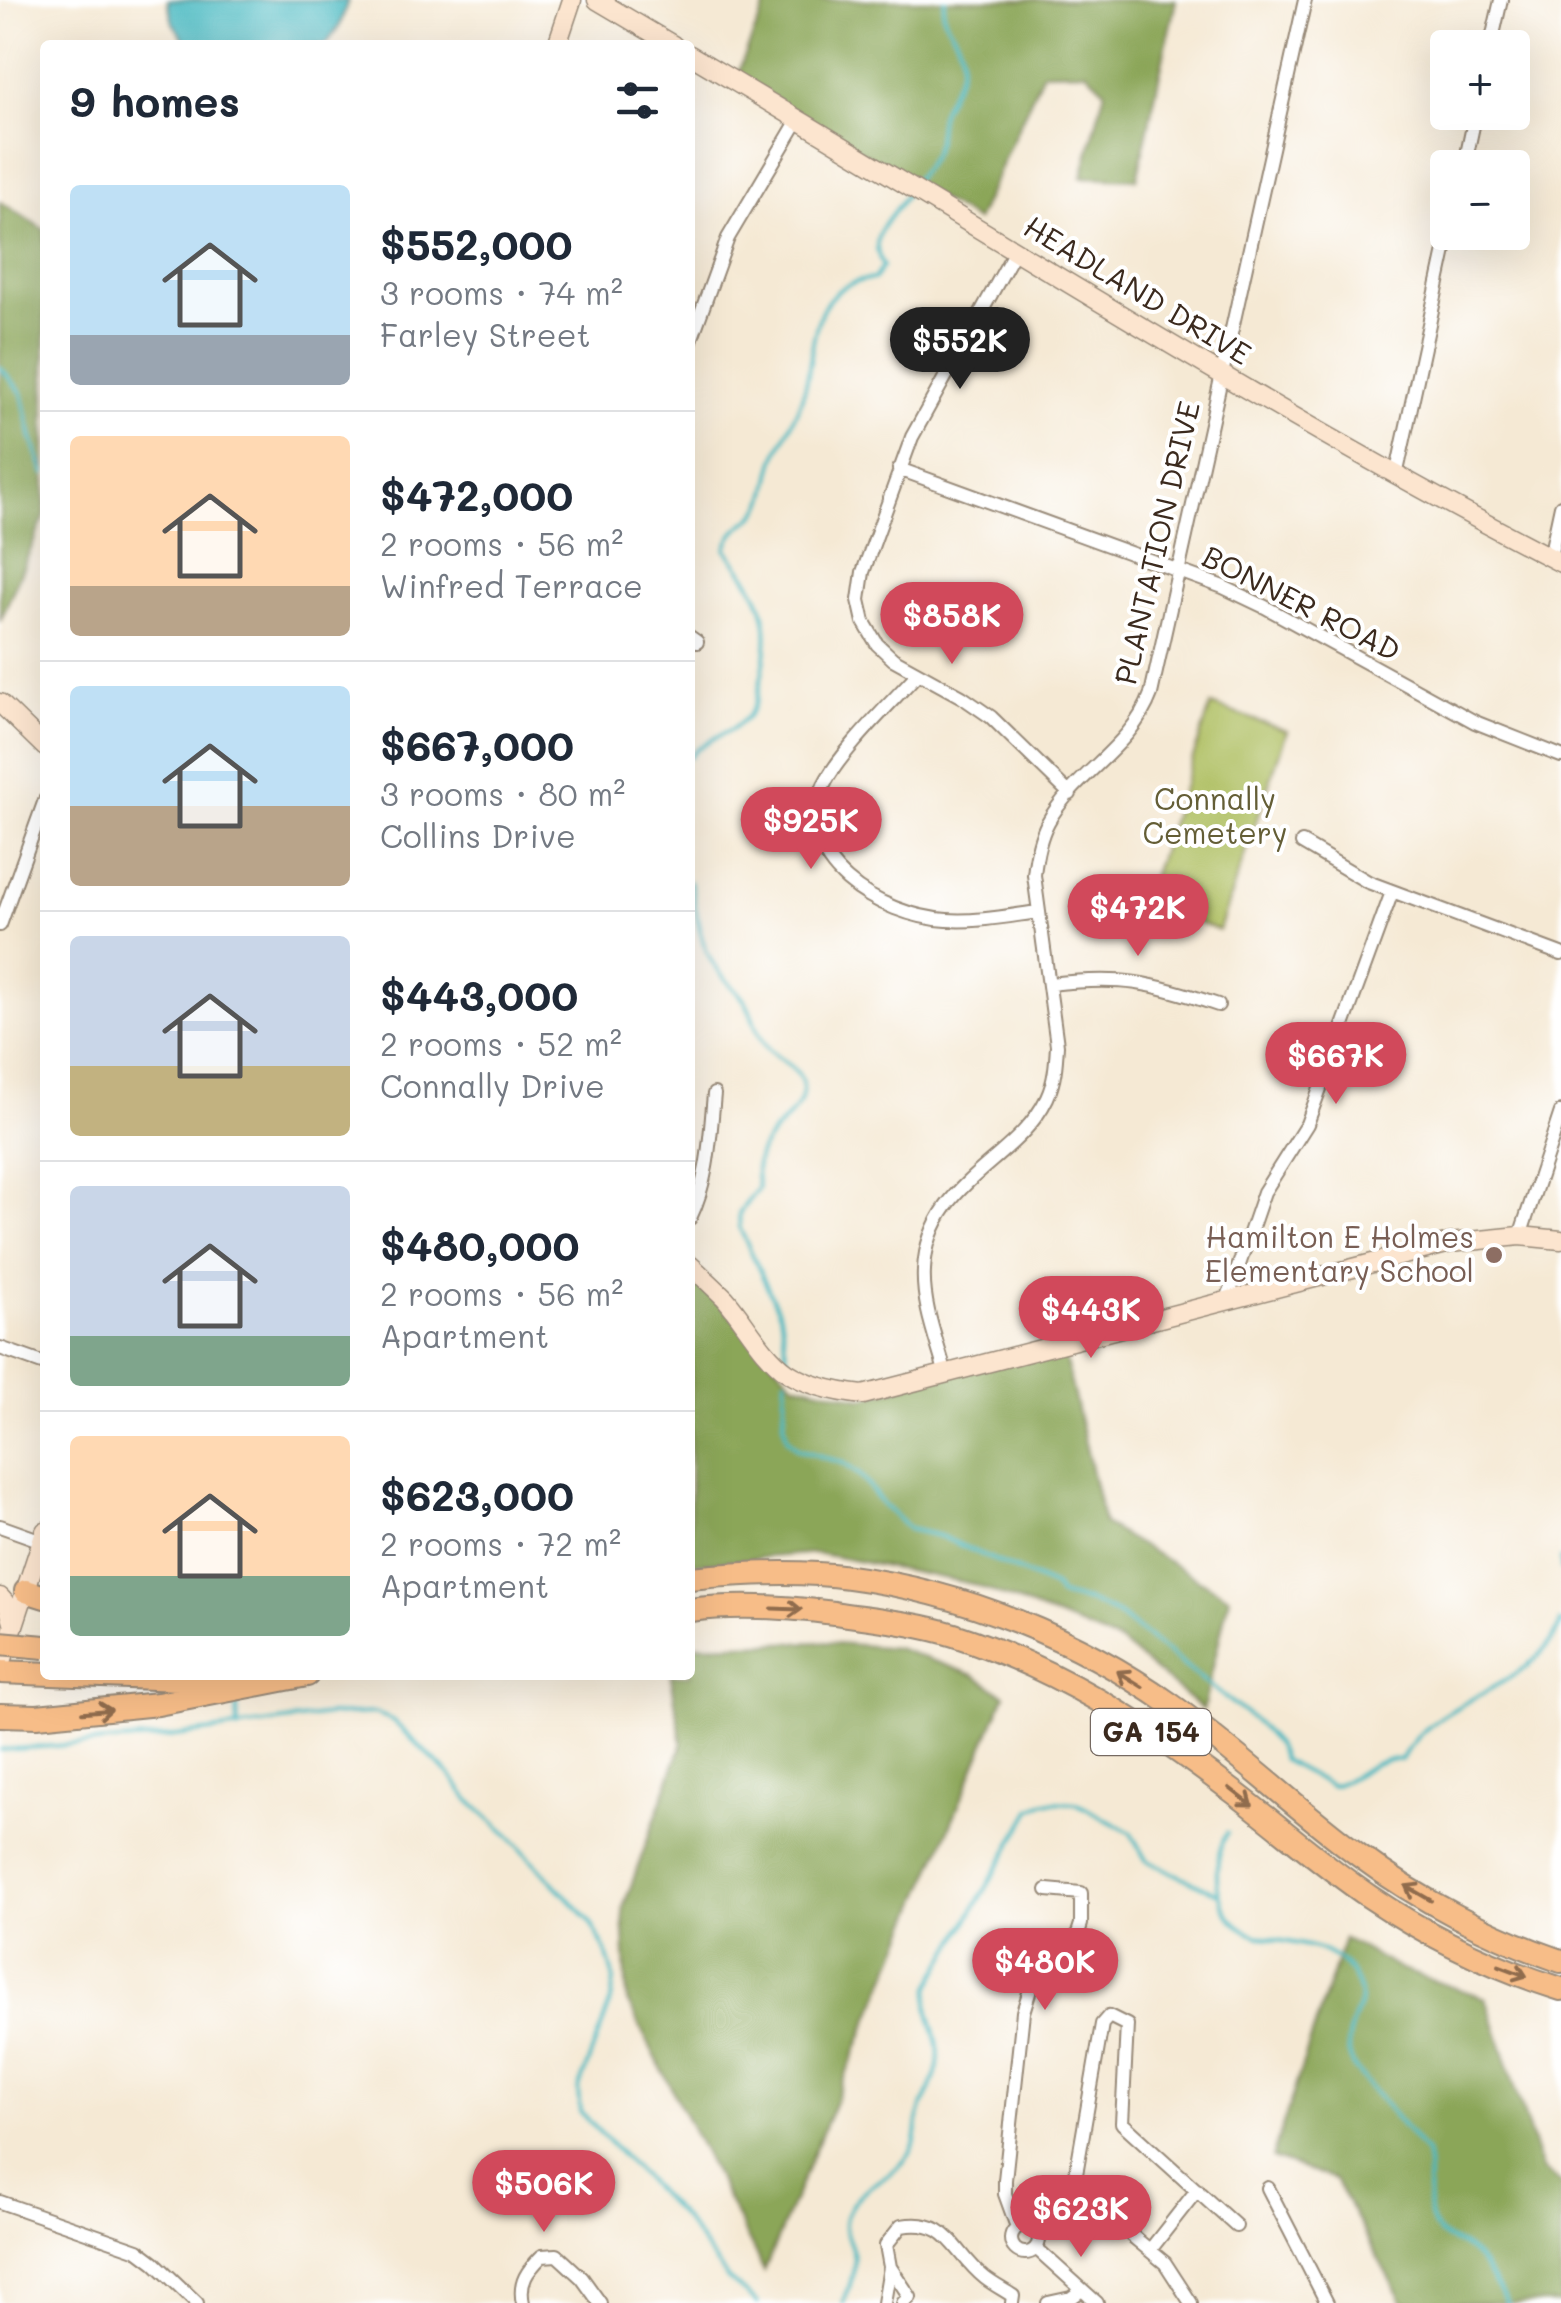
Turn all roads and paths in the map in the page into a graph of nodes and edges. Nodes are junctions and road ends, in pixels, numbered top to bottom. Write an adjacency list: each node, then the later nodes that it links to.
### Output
1 (572, 0): 6 (street)
2 (597, 0): 7 (street)
3 (1305, 0): 13 (street, PLANTATION DRIVE)
4 (1501, 0): 5 (street)
5 (1494, 30)
6 (558, 40)
7 (665, 40)
8 (695, 58): 9 (street, HEADLAND DRIVE)
9 (798, 120): 11 (street, HEADLAND DRIVE); 12 (street)
10 (1446, 250): 15 (street)
11 (1016, 251): 13 (street, HEADLAND DRIVE); 14 (street)
12 (695, 328)
13 (1222, 375): 15 (street, HEADLAND DRIVE); 18 (street, PLANTATION DRIVE)
14 (900, 469): 18 (street, BONNER ROAD); 19 (street)
15 (1396, 476): 17 (street, HEADLAND DRIVE)
16 (1561, 506): 17 (street)
17 (1555, 560)
18 (1178, 570): 22 (street, BONNER ROAD); 23 (street, PLANTATION DRIVE)
19 (918, 673): 23 (street); 27 (street)
20 (0, 703): 21 (street)
21 (40, 741)
22 (1561, 756)
23 (1070, 794): 27 (street, PLANTATION DRIVE)
24 (40, 814): 28 (street)
25 (1302, 844): 26 (street)
26 (1392, 892): 29 (street); 38 (street)
27 (1038, 912): 30 (street, PLANTATION DRIVE)
28 (0, 925)
29 (1561, 954)
30 (1050, 984): 31 (street); 41 (street, PLANTATION DRIVE)
31 (1218, 1005)
32 (714, 1094): 34 (street)
33 (1561, 1112): 35 (street)
34 (695, 1208)
35 (1520, 1236): 36 (street); 38 (street)
36 (1561, 1240)
37 (695, 1270): 41 (street)
38 (1227, 1300): 41 (street)
39 (0, 1348): 40 (street)
40 (40, 1362)
41 (946, 1375)
42 (0, 1526): 43 (street)
43 (40, 1535)
44 (40, 1561): 47 (street)
45 (695, 1578): 57 (highway, GA 154, one-way to 45)
46 (0, 1585): 47 (street)
47 (36, 1594): 50 (street)
48 (0, 1596): 50 (street)
49 (695, 1610): 58 (highway, GA 154, one-way to 58)
50 (7, 1634): 51 (highway, bridge); 52 (street)
51 (40, 1645)
52 (0, 1670): 53 (highway)
53 (40, 1676)
54 (281, 1680): 55 (highway, one-way to 54)
55 (0, 1714)
56 (1046, 1890): 63 (street)
57 (1561, 1961)
58 (1561, 1989)
59 (1268, 2188): 76 (street)
60 (1196, 2190): 62 (street); 65 (street); 65 (street)
61 (0, 2202): 68 (street)
62 (1236, 2226)
63 (1017, 2227): 64 (street); 64 (street)
64 (1036, 2248): 67 (street)
65 (1150, 2250): 75 (street)
66 (890, 2267): 71 (street); 72 (street); 73 (street)
67 (1065, 2299): 74 (street)
68 (189, 2300)
69 (523, 2303): 70 (street)
70 (600, 2303)
71 (884, 2303)
72 (903, 2303)
73 (1012, 2303)
74 (1096, 2303)
75 (1192, 2303)
76 (1327, 2303)

